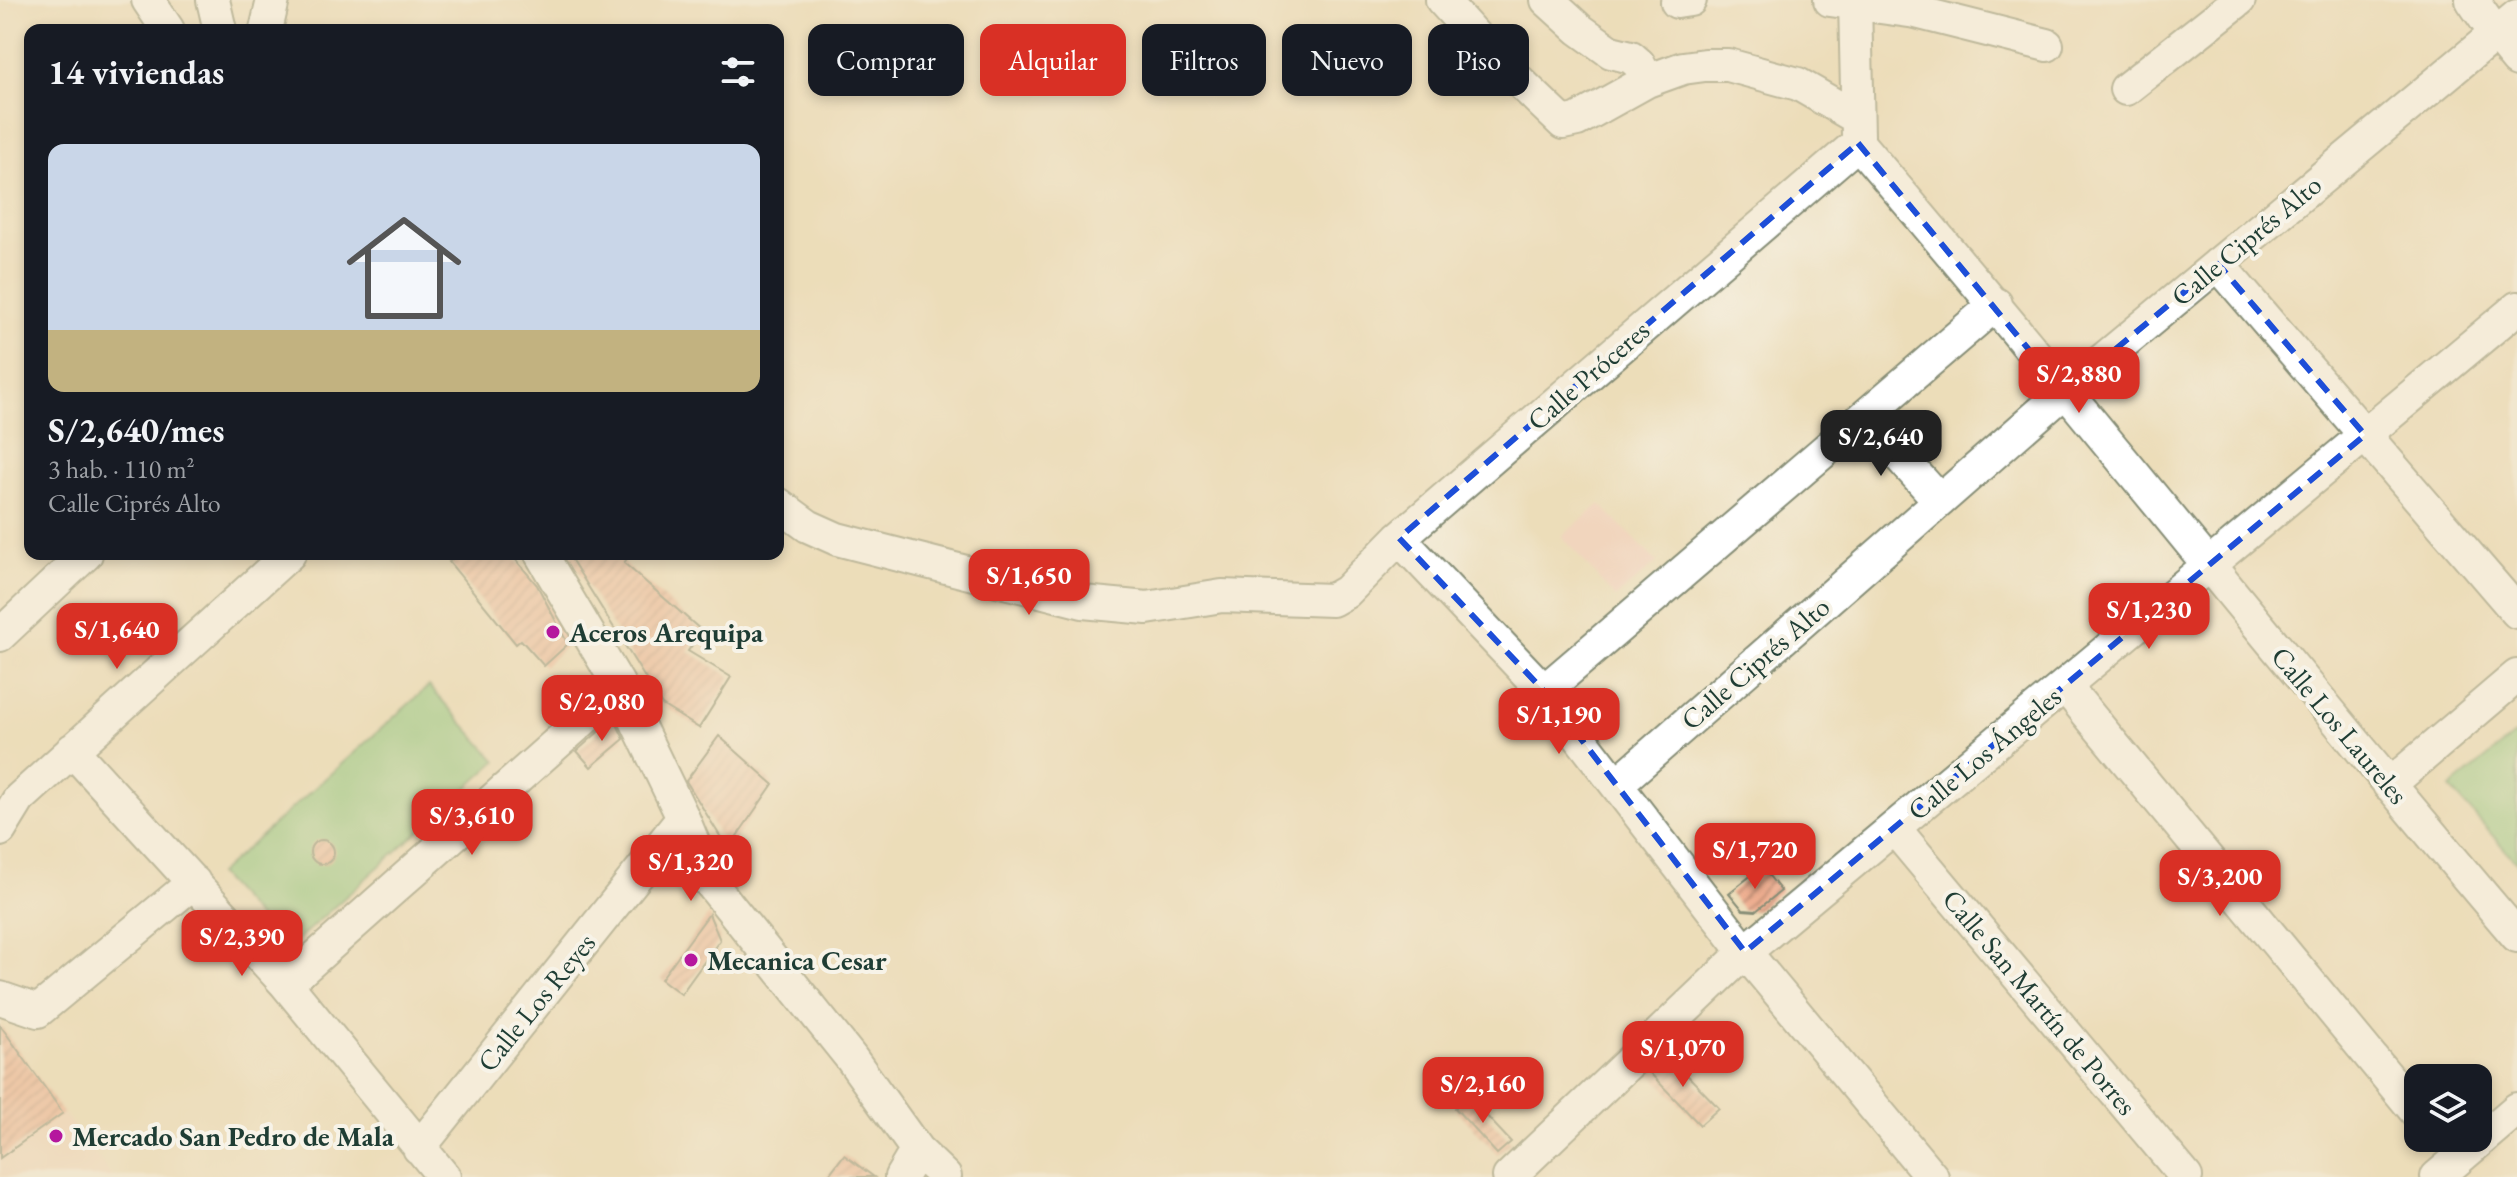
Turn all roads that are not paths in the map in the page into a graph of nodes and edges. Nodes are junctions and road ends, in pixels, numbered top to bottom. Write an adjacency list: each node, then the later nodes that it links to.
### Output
1 (148, 0): 9 (street)
2 (213, 0): 10 (street)
3 (273, 0): 11 (street)
4 (1442, 0): 15 (street, Calle Los Laureles)
5 (1547, 0): 15 (street)
6 (2239, 0): 16 (street)
7 (2472, 0): 12 (street)
8 (1846, 1): 13 (street); 17 (street)
9 (164, 24)
10 (219, 24)
11 (267, 24)
12 (2506, 25): 14 (street); 18 (street, Calle Ciprés Alto)
13 (2047, 45)
14 (2517, 60)
15 (1647, 81): 17 (street, Calle Los Laureles)
16 (2126, 89)
17 (1858, 131): 19 (street, Calle Los Laureles); 26 (street, Calle Próceres)
18 (2218, 264): 21 (street, Calle Ciprés Alto); 23 (street)
19 (1996, 304): 21 (street, Calle Los Laureles); 22 (street)
20 (2511, 324): 23 (street, Calle Los Ángeles)
21 (2064, 392): 24 (street, Calle Ciprés Alto); 30 (street, Calle Los Laureles)
22 (1864, 417): 24 (street); 36 (street)
23 (2365, 435): 30 (street, Calle Los Ángeles); 31 (street)
24 (1940, 501): 38 (street, Calle Ciprés Alto)
25 (784, 508): 26 (street, Calle Próceres)
26 (1399, 538): 36 (street)
27 (80, 560): 32 (street)
28 (282, 560): 37 (street)
29 (545, 560): 35 (street)
30 (2208, 565): 34 (street, Calle Los Ángeles); 39 (street, Calle Los Laureles)
31 (2517, 612)
32 (0, 635)
33 (2517, 676): 39 (street)
34 (2065, 686): 41 (street, Calle Los Ángeles); 48 (street)
35 (620, 687): 40 (street); 46 (street)
36 (1544, 691): 38 (street)
37 (72, 750): 42 (street); 43 (street)
38 (1617, 784): 45 (street)
39 (2389, 785): 44 (street, Calle Los Laureles)
40 (683, 818): 51 (street); 52 (street, Calle Los Reyes)
41 (1894, 828): 45 (street, Calle Los Ángeles); 56 (street, Calle San Martín de Porres)
42 (0, 830)
43 (194, 882): 46 (street); 47 (street)
44 (2517, 936)
45 (1745, 952): 54 (street, Calle Los Ángeles); 55 (street)
46 (286, 984): 52 (street)
47 (0, 998)
48 (2404, 1097)
49 (2517, 1109): 50 (street)
50 (2444, 1158)
51 (909, 1164): 53 (street)
52 (426, 1165)
53 (945, 1177)
54 (1509, 1177)
55 (1932, 1177)
56 (2186, 1177)

